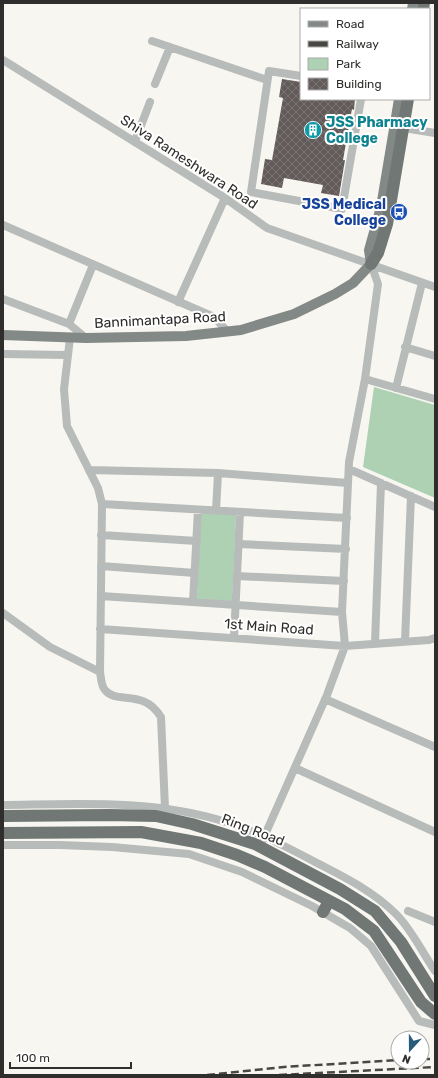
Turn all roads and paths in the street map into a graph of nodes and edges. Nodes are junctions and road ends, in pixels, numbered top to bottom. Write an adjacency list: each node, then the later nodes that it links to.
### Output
1 (152, 41): 2 (street)
2 (170, 47): 5 (street); 6 (street)
3 (3, 60): 13 (street, Shiva Rameshwara Road)
4 (300, 76): 5 (street)
5 (267, 80): 7 (street)
6 (155, 84)
7 (361, 100)
8 (398, 100): 16 (main road)
9 (408, 100): 11 (highway, Bannimantapa Road)
10 (150, 102): 13 (street)
11 (404, 128): 12 (street); 16 (highway, Bannimantapa Road)
12 (435, 133)
13 (134, 141): 14 (street, Shiva Rameshwara Road)
14 (225, 198): 16 (street, Shiva Rameshwara Road); 21 (street)
15 (3, 225): 17 (street)
16 (371, 264): 18 (street); 25 (main road, Bannimantapa Road); 33 (street)
17 (93, 265): 21 (street); 24 (street)
18 (422, 283): 19 (street); 29 (street)
19 (435, 287)
20 (3, 298): 23 (street)
21 (178, 302): 25 (street)
22 (3, 304): 23 (street)
23 (15, 304): 24 (street)
24 (69, 324): 28 (street)
25 (227, 332): 28 (main road, Bannimantapa Road)
26 (3, 335): 27 (main road, Bannimantapa Road)
27 (70, 338): 28 (main road, Bannimantapa Road); 31 (street)
28 (86, 338)
29 (406, 347): 32 (street); 34 (street)
30 (3, 354): 31 (street)
31 (68, 355): 37 (street)
32 (435, 356)
33 (366, 379): 34 (street); 36 (street)
34 (396, 388): 35 (street)
35 (435, 399)
36 (349, 469): 39 (street); 40 (street)
37 (89, 470): 38 (street); 42 (street)
38 (218, 473): 39 (street); 45 (street)
39 (348, 483): 47 (street)
40 (381, 483): 41 (street); 65 (street)
41 (411, 496): 43 (street); 64 (street)
42 (102, 504): 44 (street); 48 (street)
43 (435, 508)
44 (198, 510): 45 (street); 49 (street)
45 (216, 511): 46 (street)
46 (240, 512): 47 (street); 50 (street)
47 (347, 518): 51 (street)
48 (101, 535): 49 (street); 52 (street)
49 (197, 541): 53 (street)
50 (239, 544): 51 (street); 54 (street)
51 (346, 549): 55 (street)
52 (101, 566): 53 (street); 56 (street)
53 (196, 573): 57 (street)
54 (237, 576): 55 (street); 58 (street)
55 (344, 581): 59 (street)
56 (101, 596): 57 (street); 61 (street)
57 (194, 602): 58 (street)
58 (236, 605): 59 (street); 62 (street)
59 (342, 612): 66 (street)
60 (3, 614): 67 (street)
61 (100, 629): 62 (street, 1st Main Road); 67 (street)
62 (234, 638): 66 (street, 1st Main Road)
63 (435, 638): 64 (street, 1st Main Road)
64 (405, 641): 65 (street, 1st Main Road)
65 (375, 643): 66 (street, 1st Main Road)
66 (345, 646): 68 (street)
67 (100, 672): 72 (street)
68 (325, 699): 69 (street); 70 (street)
69 (435, 748)
70 (295, 768): 74 (street); 76 (street)
71 (3, 805): 72 (street)
72 (165, 808): 76 (street)
73 (3, 816): 76 (highway, Ring Road)
74 (435, 832)
75 (3, 833): 78 (highway, Ring Road)
76 (262, 841): 82 (street); 83 (highway, Ring Road)
77 (3, 845): 80 (street)
78 (329, 901): 80 (highway); 84 (highway, Ring Road)
79 (408, 911): 81 (street)
80 (323, 912): 85 (street)
81 (435, 922)
82 (435, 970)
83 (435, 996)
84 (435, 1014)
85 (435, 1026)

